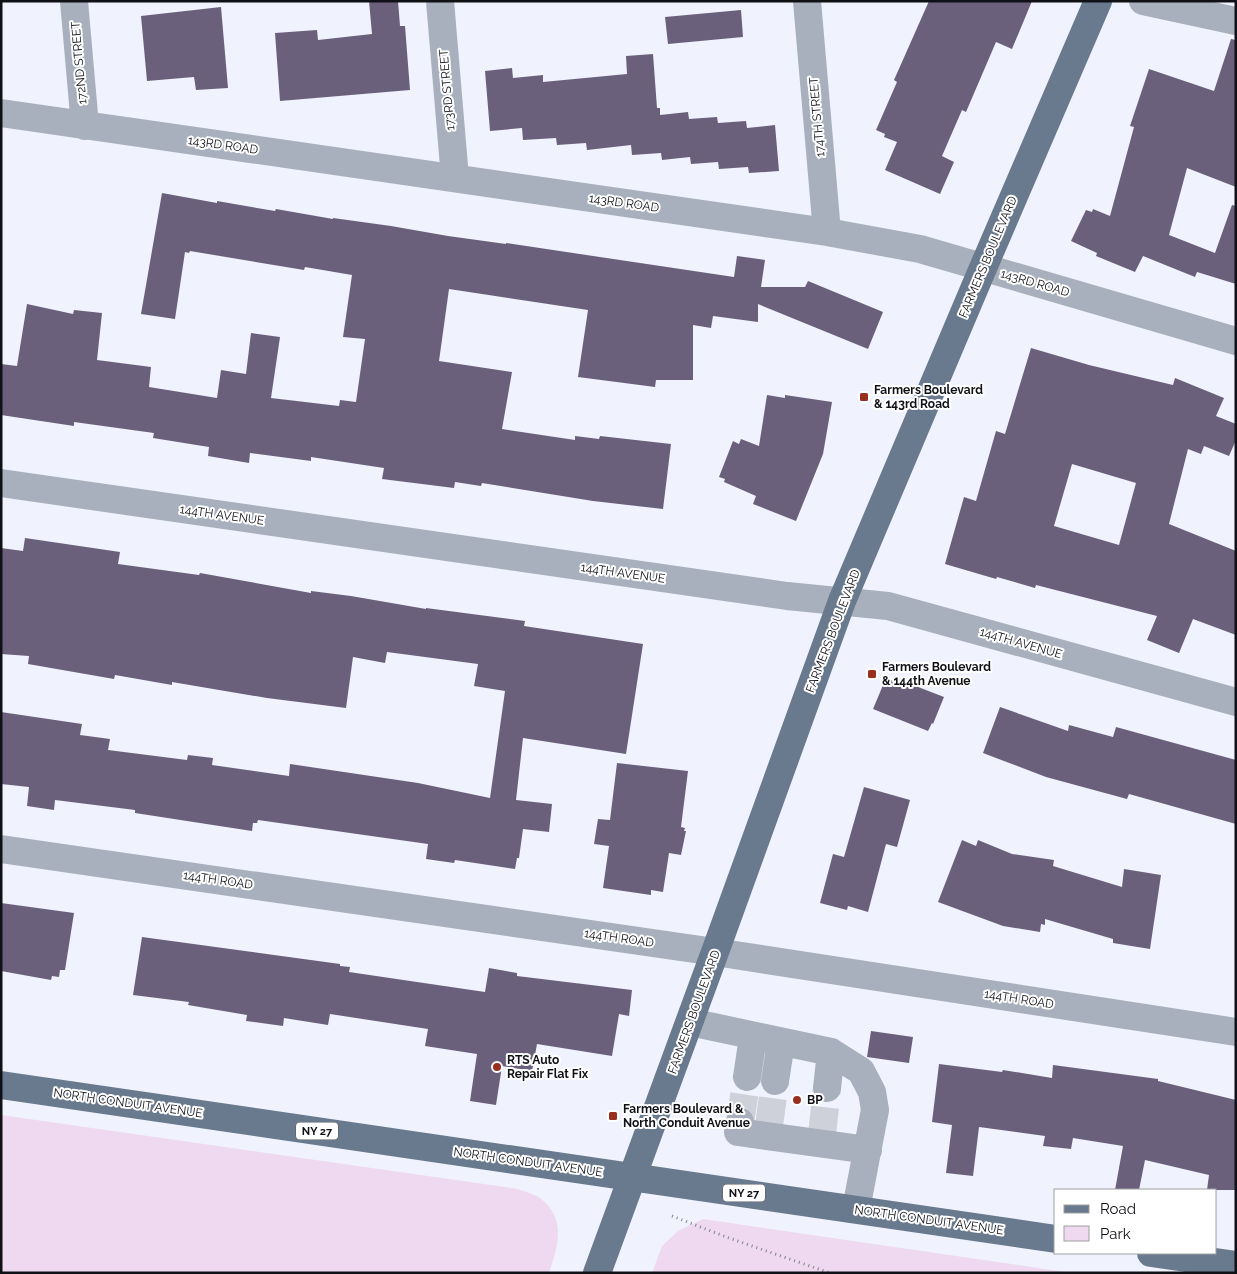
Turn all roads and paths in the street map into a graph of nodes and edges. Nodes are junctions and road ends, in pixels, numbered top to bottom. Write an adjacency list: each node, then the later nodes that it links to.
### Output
1 (74, 1): 8 (street, 172ND STREET)
2 (440, 1): 9 (street, 173RD STREET)
3 (807, 1): 10 (street, 174TH STREET)
4 (1098, 1): 11 (main road, FARMERS BOULEVARD)
5 (1143, 1): 6 (street)
6 (1236, 21)
7 (1, 113): 8 (street, 143RD ROAD)
8 (85, 126): 9 (street, 143RD ROAD)
9 (455, 178): 10 (street, 143RD ROAD)
10 (827, 232): 11 (street, 143RD ROAD)
11 (983, 268): 12 (street, 143RD ROAD); 14 (main road, FARMERS BOULEVARD)
12 (1236, 341)
13 (1, 483): 14 (street, 144TH AVENUE)
14 (842, 601): 15 (street, 144TH AVENUE); 17 (main road, FARMERS BOULEVARD)
15 (1236, 702)
16 (1, 849): 17 (street, 144TH ROAD)
17 (715, 952): 18 (main road, FARMERS BOULEVARD); 19 (street, 144TH ROAD)
18 (690, 1022): 20 (street); 29 (main road, FARMERS BOULEVARD)
19 (1236, 1032)
20 (754, 1036): 21 (street); 23 (street)
21 (781, 1042): 22 (street); 24 (street)
22 (831, 1052): 26 (street); 28 (street)
23 (747, 1077)
24 (775, 1081)
25 (1, 1085): 29 (main road, NORTH CONDUIT AVENUE / NY 27)
26 (827, 1088)
27 (740, 1122): 28 (street)
28 (868, 1150): 30 (street)
29 (632, 1176): 30 (main road, NORTH CONDUIT AVENUE / NY 27); 35 (main road, FARMERS BOULEVARD)
30 (856, 1209): 32 (main road, NORTH CONDUIT AVENUE / NY 27)
31 (672, 1216): 36 (path)
32 (1054, 1239)
33 (1157, 1254): 34 (main road)
34 (1236, 1265)
35 (597, 1273)
36 (830, 1273)

